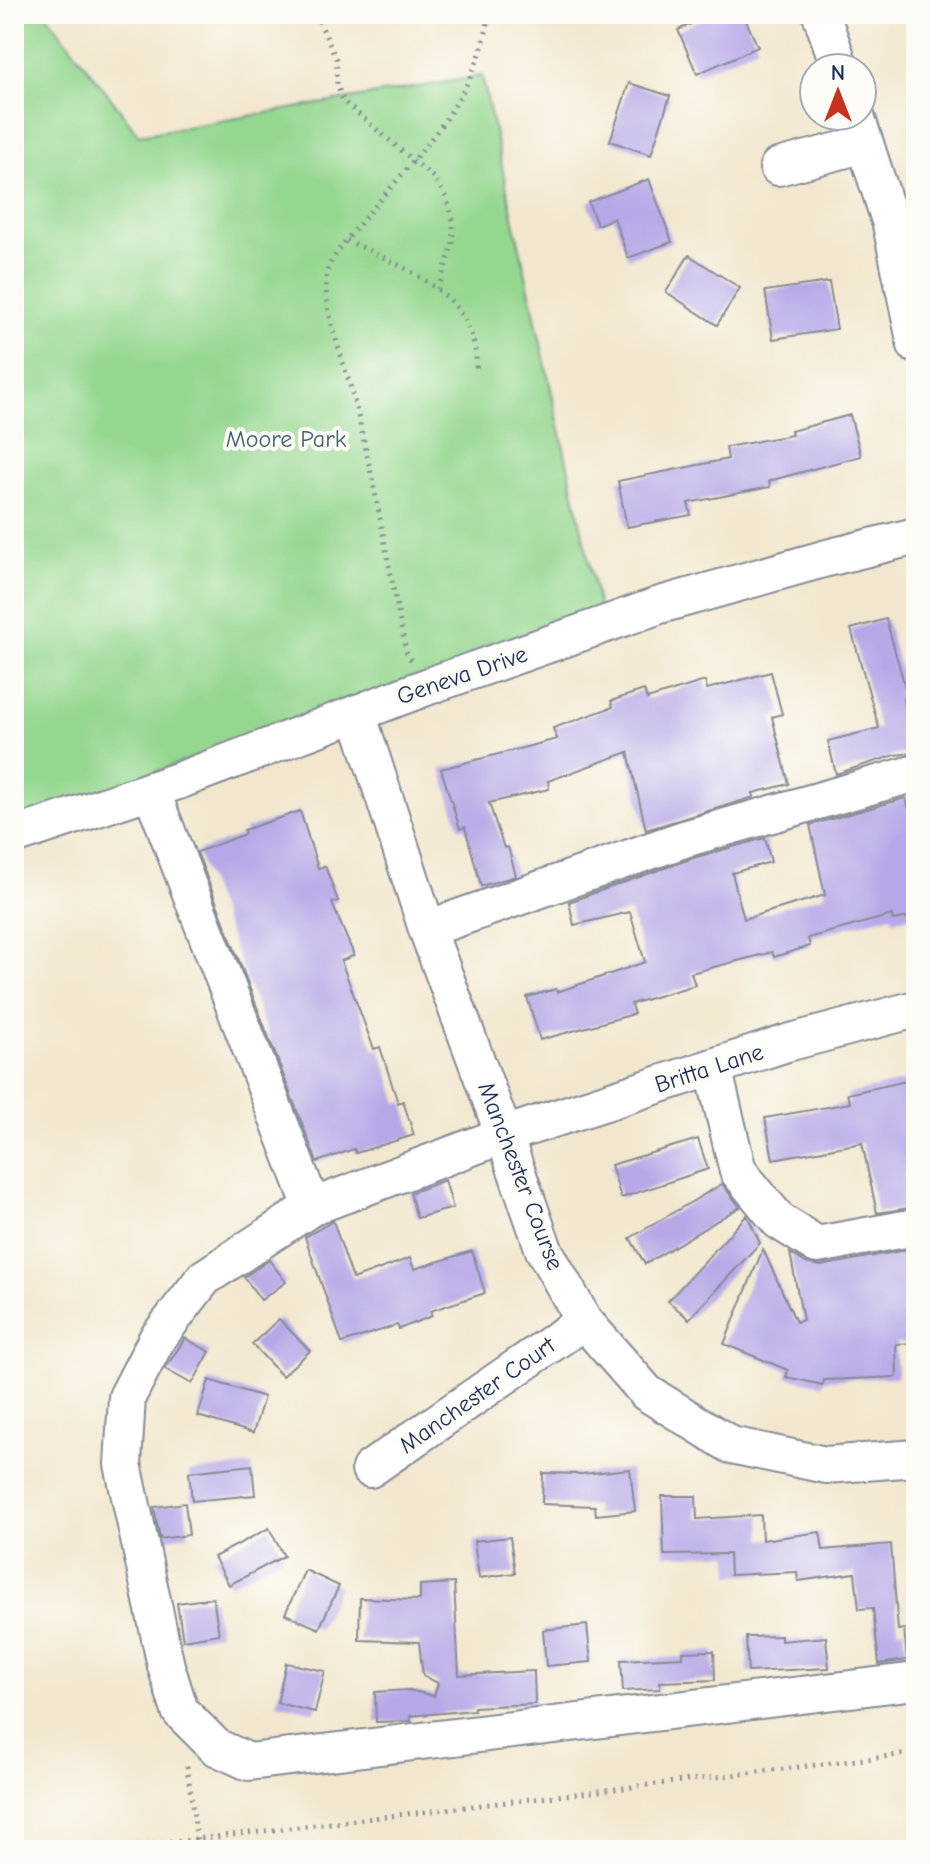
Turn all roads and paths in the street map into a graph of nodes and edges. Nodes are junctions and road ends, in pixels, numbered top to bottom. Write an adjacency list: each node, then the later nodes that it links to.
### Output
1 (316, 14): 7 (path)
2 (489, 14): 7 (path)
3 (821, 14): 4 (street)
4 (834, 52)
5 (857, 132): 8 (street)
6 (862, 132): 11 (street)
7 (413, 161): 9 (path); 10 (path)
8 (778, 167)
9 (347, 240): 10 (path); 14 (path)
10 (438, 289): 12 (path)
11 (916, 345)
12 (476, 373)
13 (916, 536): 14 (street, Geneva Drive)
14 (429, 686): 15 (street, Geneva Drive)
15 (357, 713): 17 (street, Geneva Drive); 19 (street, Manchester Course)
16 (916, 773): 19 (street)
17 (151, 790): 18 (street, Geneva Drive); 23 (street)
18 (14, 836)
19 (427, 929): 22 (street, Manchester Course)
20 (916, 1009): 21 (street, Britta Lane)
21 (713, 1067): 22 (street, Britta Lane); 24 (street)
22 (504, 1135): 23 (street, Britta Lane); 25 (street, Manchester Course)
23 (312, 1207): 29 (street, Britta Lane)
24 (916, 1227)
25 (584, 1321): 26 (street, Manchester Course); 27 (street, Manchester Court)
26 (916, 1458)
27 (370, 1469)
28 (916, 1681): 29 (street)
29 (180, 1711): 31 (path)
30 (916, 1753): 31 (path)
31 (197, 1840): 32 (path)
32 (106, 1850)

